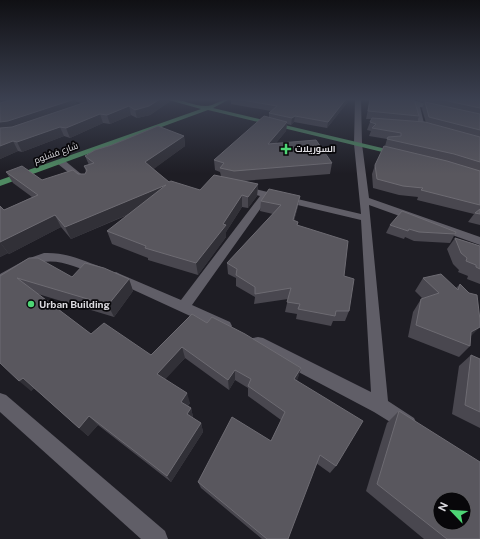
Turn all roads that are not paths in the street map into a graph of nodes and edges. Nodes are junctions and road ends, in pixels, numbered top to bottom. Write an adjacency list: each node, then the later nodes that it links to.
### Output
1 (154, 124): 6 (main road, شارع فشلوم)
2 (154, 124): 6 (main road, شارع فشلوم)
3 (279, 124): 8 (main road)
4 (363, 124): 8 (street)
5 (418, 124): 7 (street)
6 (141, 129): 10 (main road, شارع فشلوم); 11 (main road, شارع فشلوم)
7 (431, 129)
8 (358, 144): 9 (main road); 16 (street)
9 (410, 157)
10 (60, 162): 12 (street); 13 (main road, شارع فشلوم)
11 (0, 175)
12 (86, 182)
13 (0, 183)
14 (236, 187): 15 (street)
15 (266, 194): 17 (street); 20 (street)
16 (364, 200): 17 (street); 18 (street)
17 (366, 218): 24 (street)
18 (480, 241)
19 (0, 280): 20 (street)
20 (184, 306): 21 (street)
21 (235, 331)
22 (248, 338): 24 (street)
23 (0, 401): 26 (street)
24 (380, 406): 25 (street)
25 (420, 432)
26 (158, 539)

